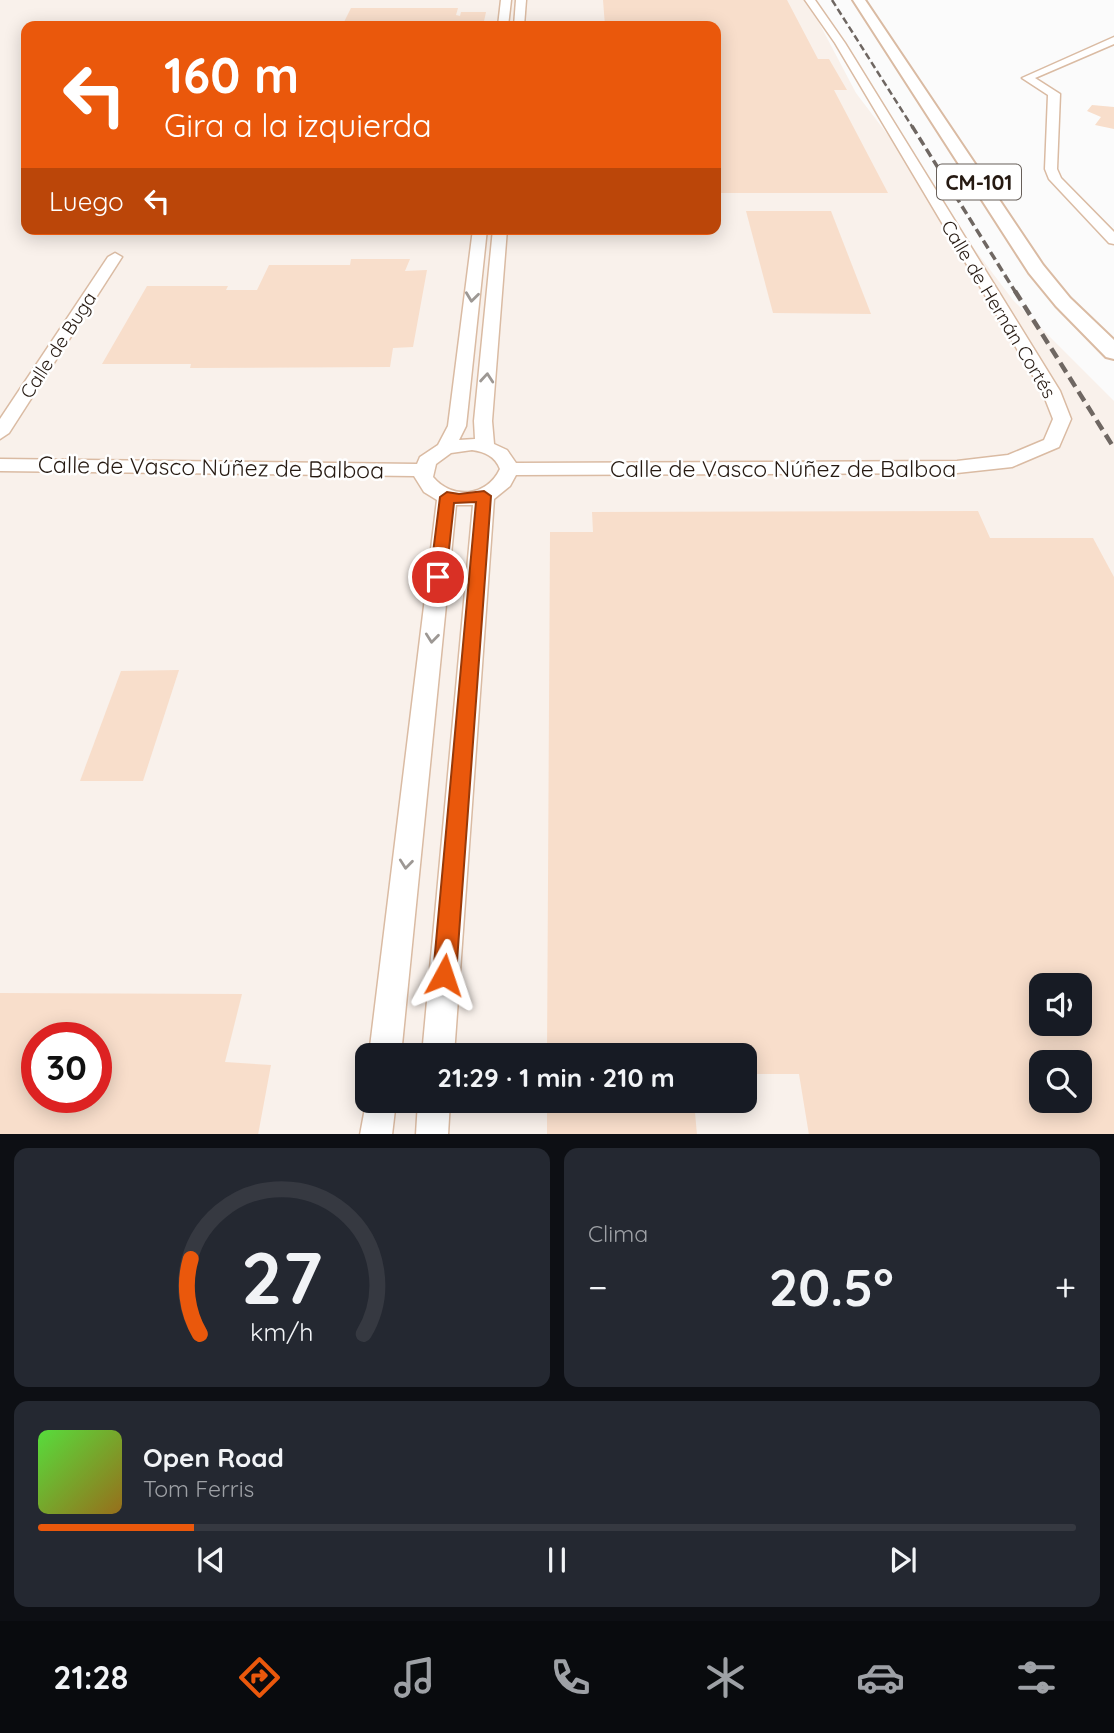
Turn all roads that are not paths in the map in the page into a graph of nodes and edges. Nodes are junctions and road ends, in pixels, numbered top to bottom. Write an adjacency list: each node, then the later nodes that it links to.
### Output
1 (506, 0): 5 (street)
2 (521, 0): 6 (street)
3 (810, 0): 14 (street, Calle de Hernán Cortés)
4 (859, 0): 12 (main road, CM-101)
5 (504, 21)
6 (519, 21)
7 (1114, 40): 10 (street)
8 (479, 235): 16 (street, one-way to 16)
9 (499, 235): 15 (street, one-way to 9)
10 (1114, 240)
11 (115, 257): 13 (street, Calle de Buga)
12 (1114, 352)
13 (0, 433)
14 (1052, 443): 18 (street, Calle de Vasco Núñez de Balboa)
15 (485, 446): 16 (street); 18 (street)
16 (446, 448): 19 (street)
17 (0, 465): 19 (street, Calle de Vasco Núñez de Balboa)
18 (509, 469): 20 (street)
19 (423, 470): 21 (street)
20 (484, 496): 21 (street); 23 (street)
21 (447, 497): 22 (street, one-way to 22)
22 (386, 1043)
23 (439, 1043)
24 (379, 1113): 26 (street)
25 (433, 1113): 27 (street)
26 (376, 1134)
27 (432, 1134)

